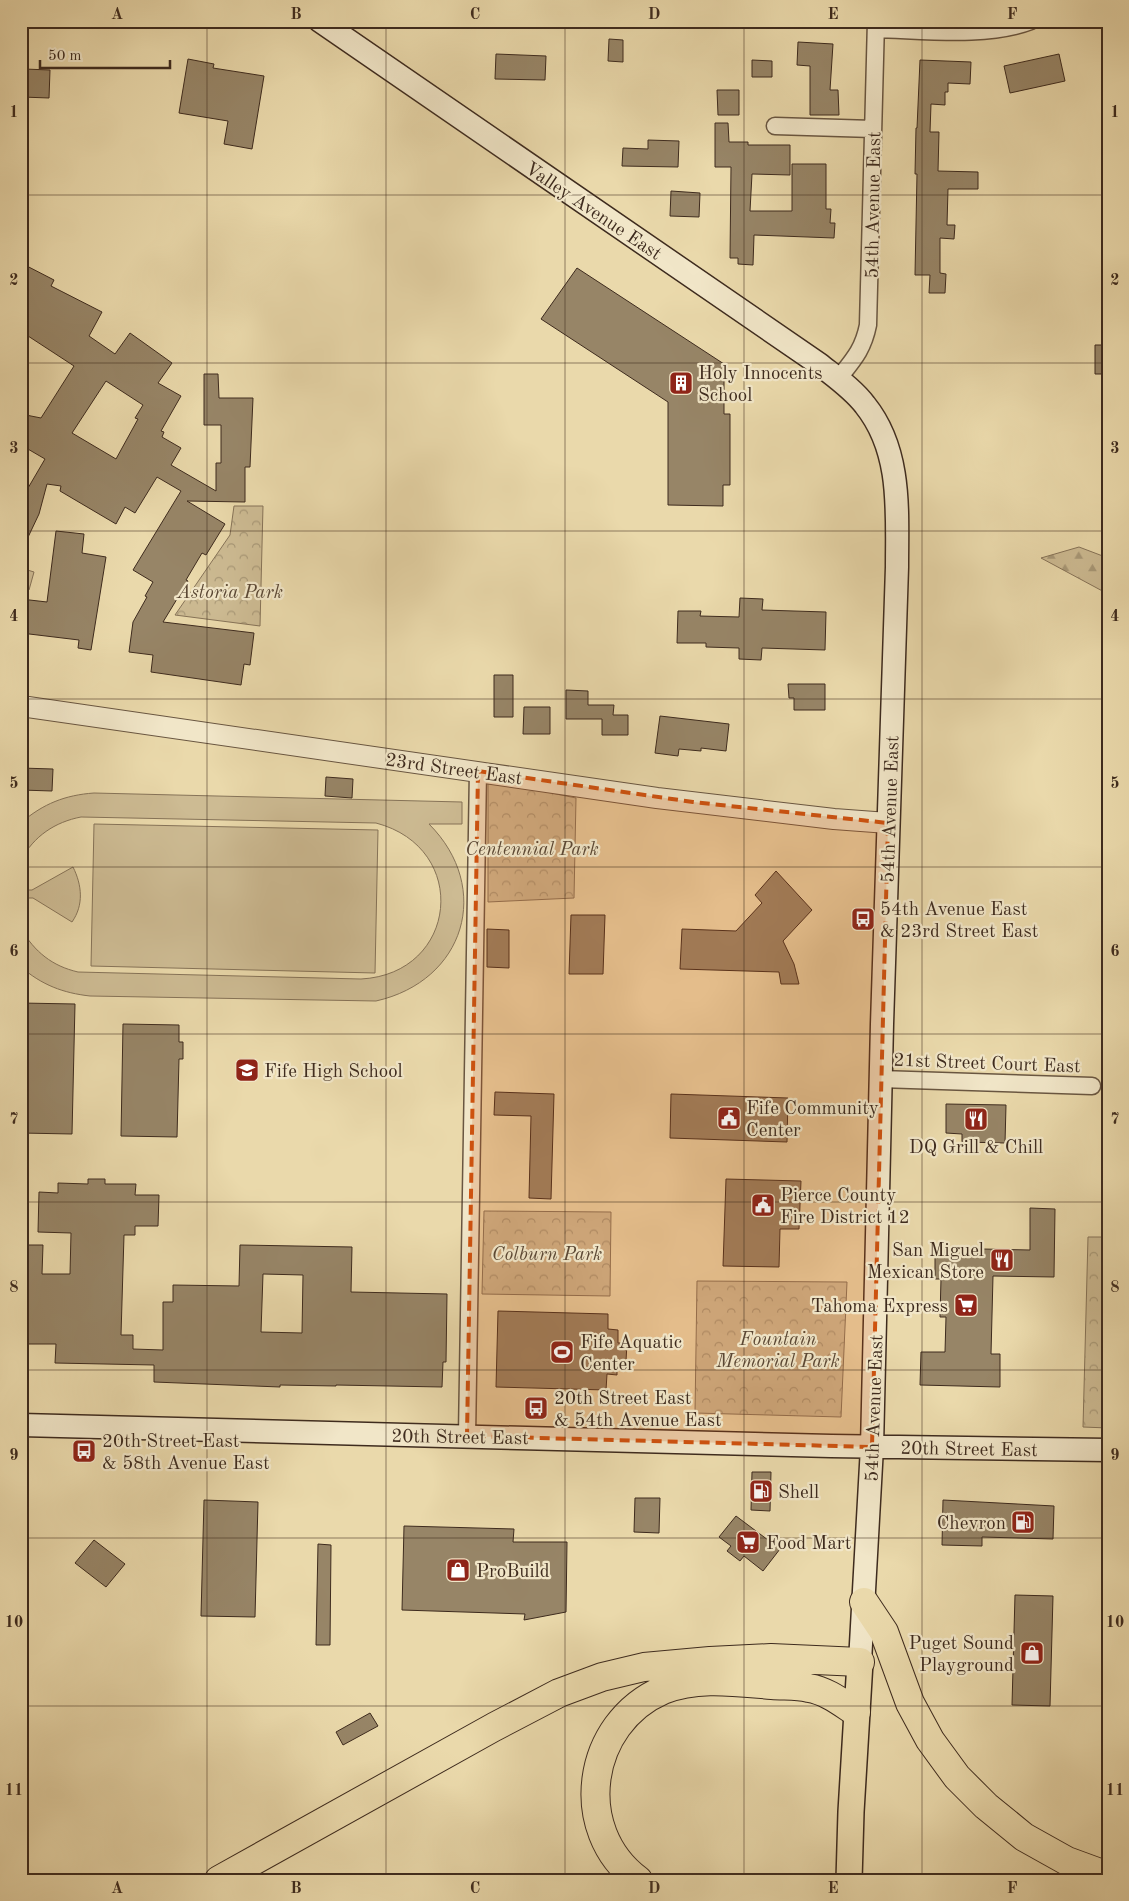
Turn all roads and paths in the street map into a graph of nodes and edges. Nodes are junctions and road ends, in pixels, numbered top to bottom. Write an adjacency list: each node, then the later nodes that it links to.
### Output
1 (320, 21): 6 (main road, Valley Avenue East)
2 (1030, 21): 3 (street)
3 (876, 25): 5 (street, 54th Avenue East)
4 (775, 126): 5 (street)
5 (873, 129): 6 (street, 54th Avenue East)
6 (838, 379): 7 (main road, Valley Avenue East)
7 (865, 404): 10 (main road, 54th Avenue East)
8 (21, 706): 9 (street, 23rd Street East)
9 (478, 771): 10 (street, 23rd Street East); 14 (street)
10 (888, 823): 11 (main road, 54th Avenue East)
11 (880, 1079): 12 (street, 21st Street Court East); 15 (main road, 54th Avenue East)
12 (1092, 1086)
13 (21, 1425): 14 (main road, 20th Street East)
14 (467, 1436): 15 (main road, 20th Street East)
15 (872, 1447): 16 (main road, 20th Street East); 17 (main road, 54th Avenue East)
16 (1108, 1450)
17 (864, 1602): 18 (main road, 54th Avenue East); 21 (highway)
18 (860, 1662): 19 (main road, 54th Avenue East); 22 (highway)
19 (856, 1712): 20 (main road, 54th Avenue East); 23 (highway)
20 (849, 1873)
21 (1108, 1876)
22 (219, 1880)
23 (638, 1880)

